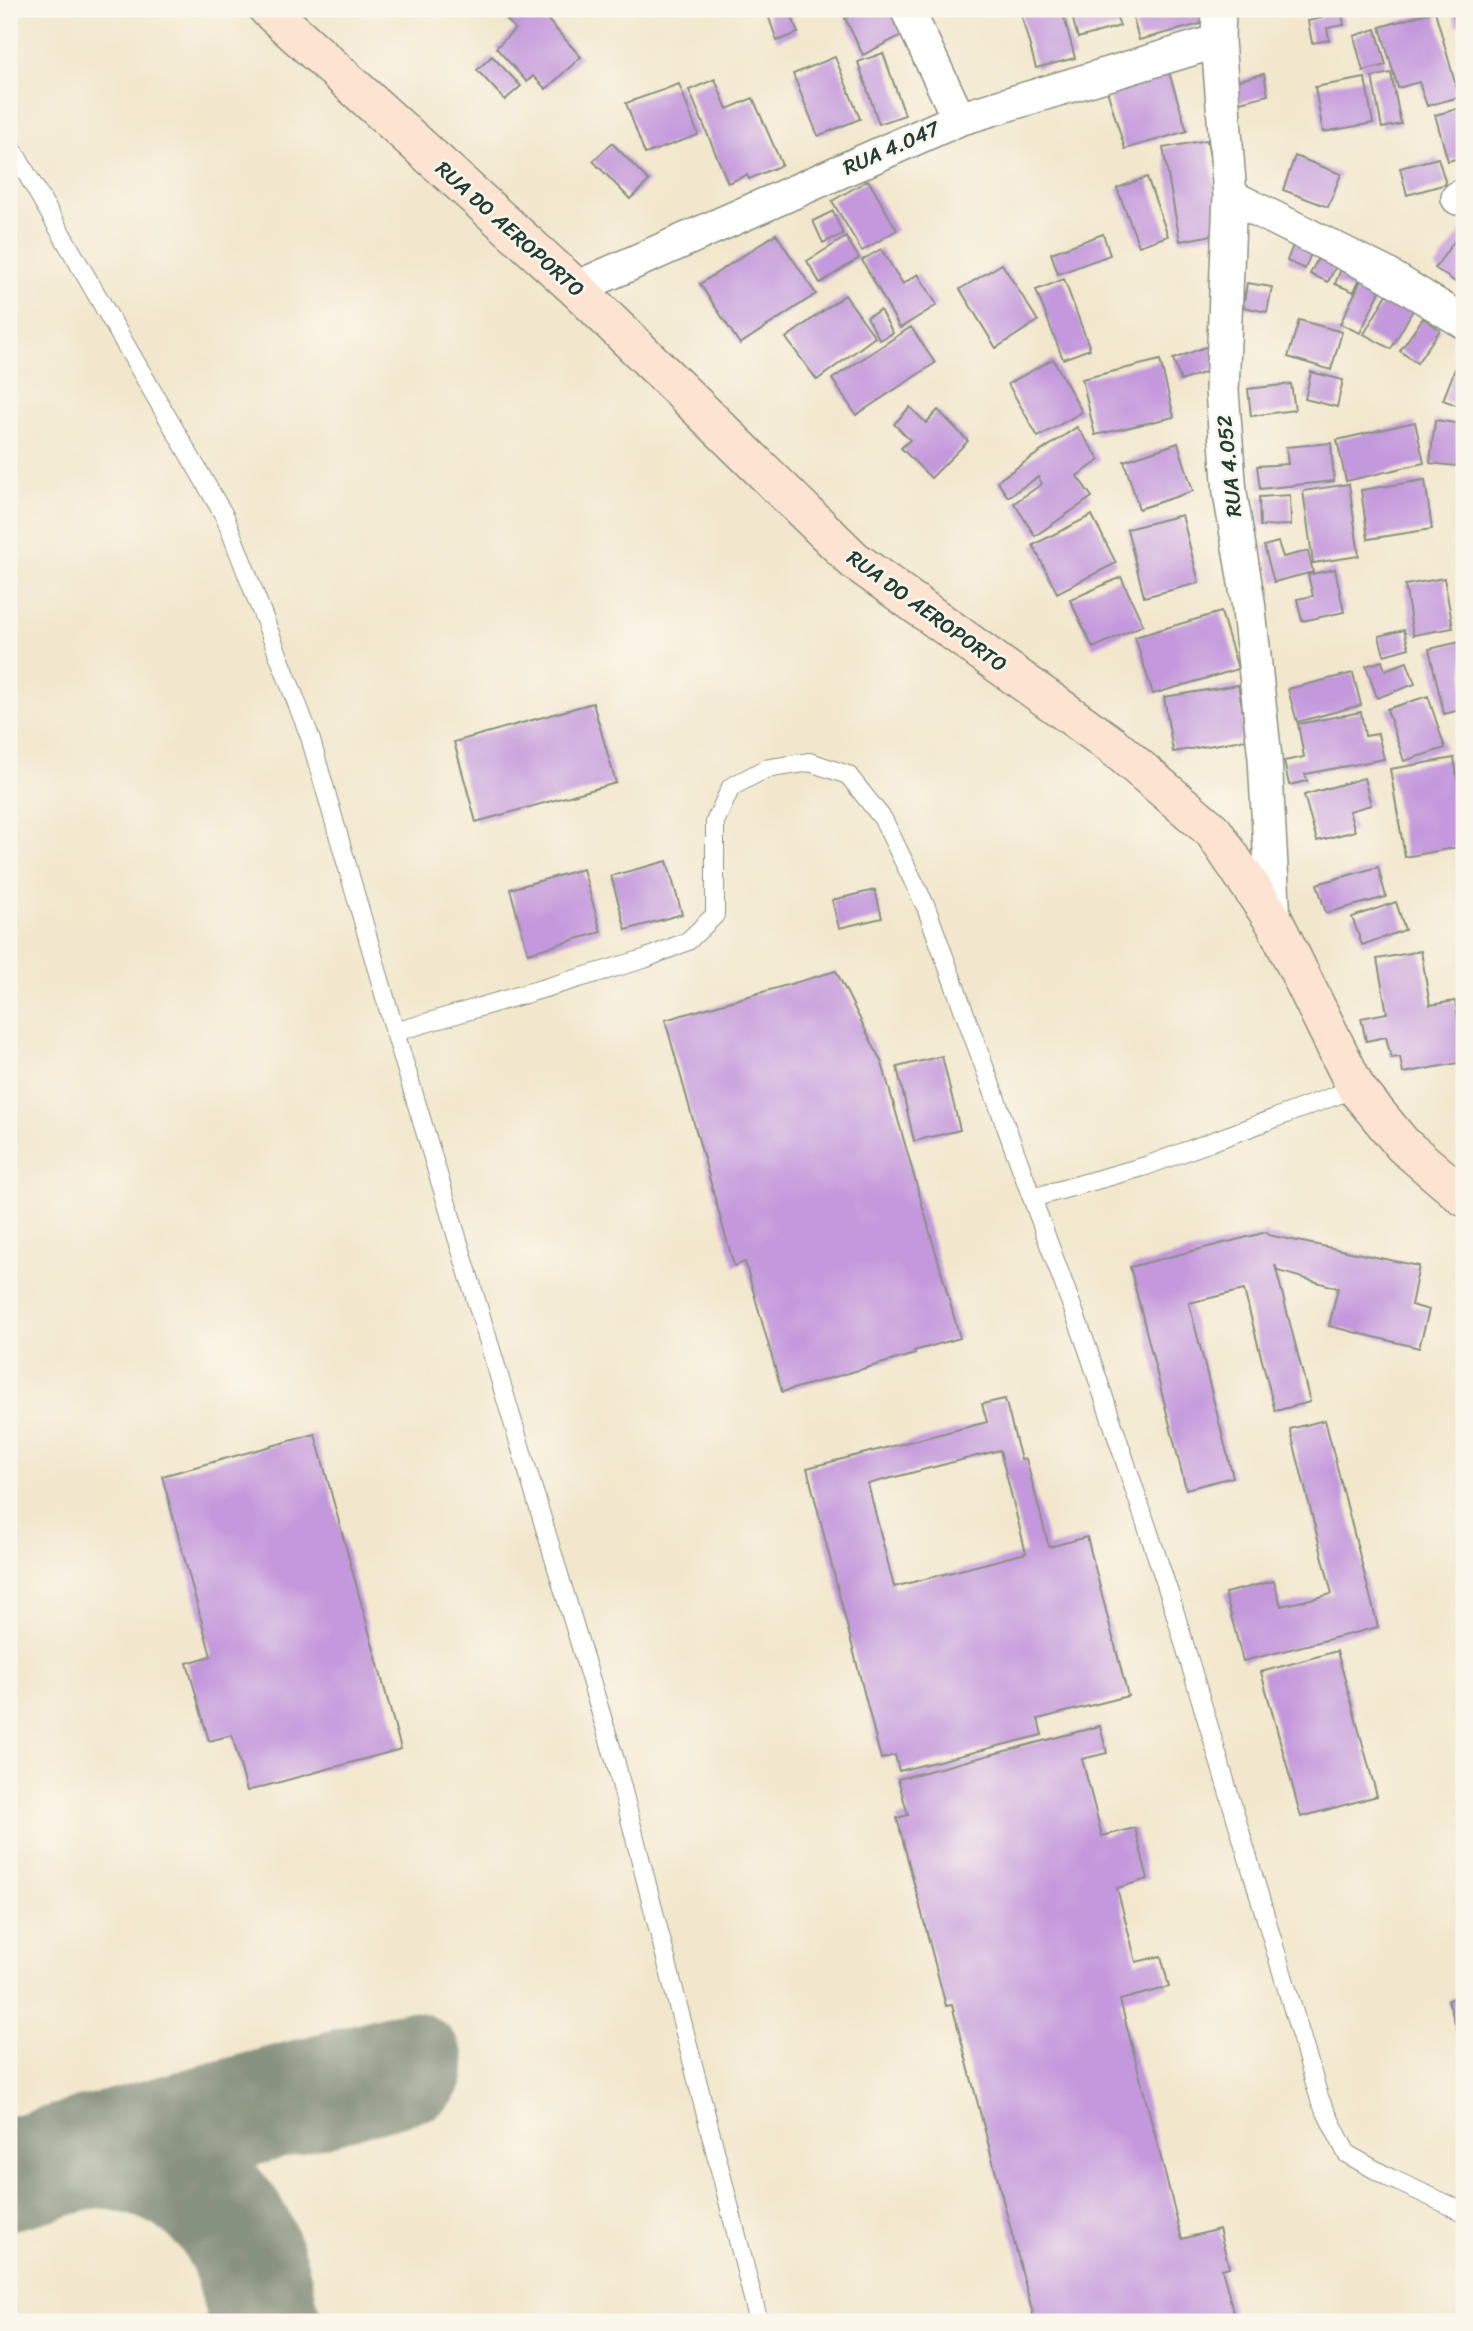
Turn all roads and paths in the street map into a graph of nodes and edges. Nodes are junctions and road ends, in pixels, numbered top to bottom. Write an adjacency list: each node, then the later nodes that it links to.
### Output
1 (268, 9): 8 (main road, RUA DO AEROPORTO)
2 (907, 9): 5 (street)
3 (1219, 9): 4 (street, RUA 4.052)
4 (1218, 41): 5 (street, RUA 4.047); 7 (street, RUA 4.052)
5 (959, 119): 8 (street, RUA 4.047)
6 (9, 143): 11 (lane)
7 (1230, 195): 9 (street); 10 (street, RUA 4.052)
8 (576, 288): 10 (main road, RUA DO AEROPORTO)
9 (1464, 322)
10 (1274, 921): 12 (main road, RUA DO AEROPORTO)
11 (395, 1032): 14 (lane); 16 (lane)
12 (1356, 1088): 13 (main road, RUA DO AEROPORTO); 14 (lane)
13 (1464, 1197)
14 (1032, 1198): 15 (lane)
15 (1464, 2212)
16 (759, 2322)

